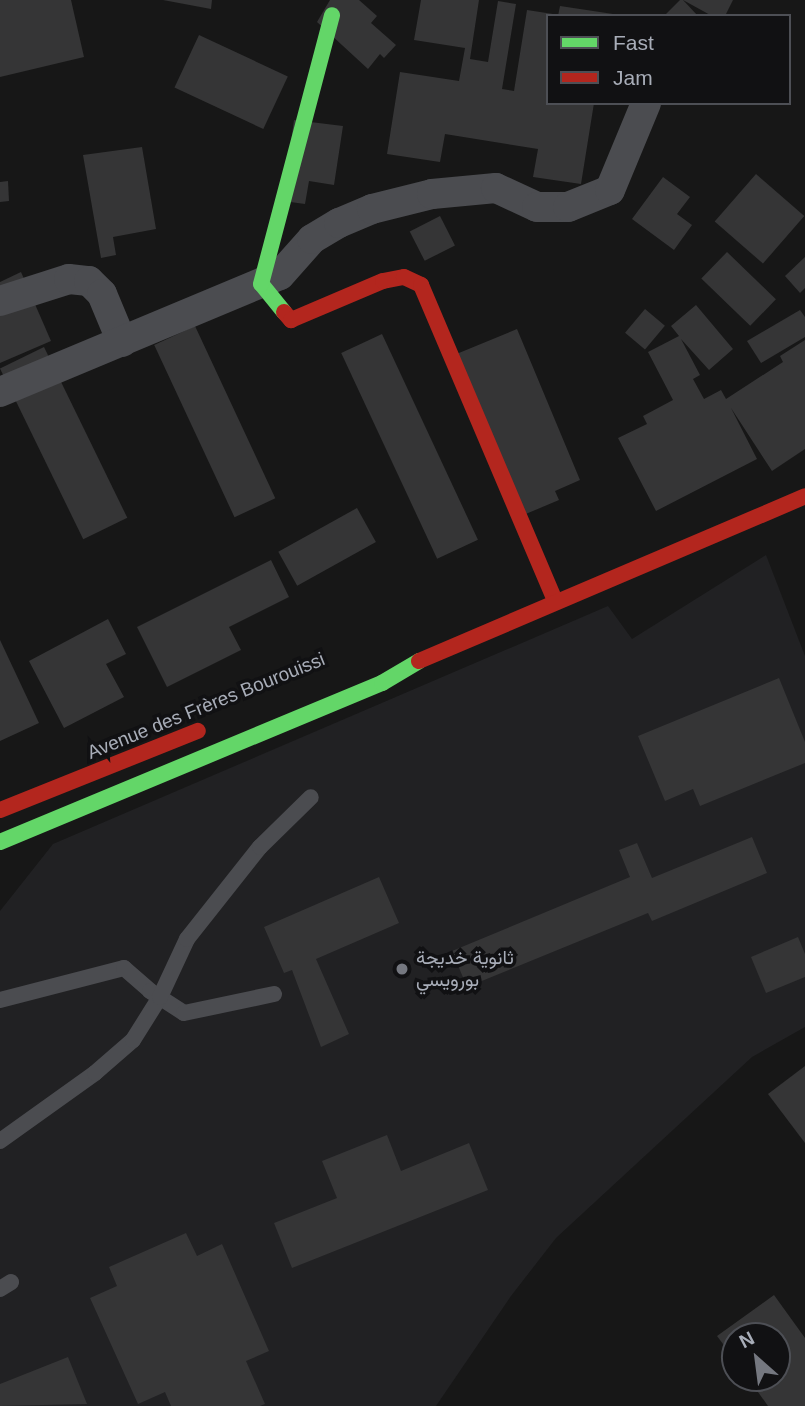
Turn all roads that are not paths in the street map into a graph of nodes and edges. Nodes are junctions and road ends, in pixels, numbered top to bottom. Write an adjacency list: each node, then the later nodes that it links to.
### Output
1 (332, 15): 3 (main road)
2 (645, 105): 3 (street)
3 (261, 284): 5 (street); 8 (main road)
4 (0, 301): 5 (street)
5 (122, 342): 6 (street)
6 (0, 392)
7 (805, 496): 8 (main road)
8 (555, 601): 9 (main road)
9 (431, 654): 10 (main road); 14 (main road)
10 (395, 657)
11 (217, 724): 13 (main road, Avenue des Frères Bourouissi)
12 (311, 797): 16 (lane)
13 (0, 810)
14 (0, 842)
15 (274, 995): 16 (lane)
16 (160, 997): 17 (lane); 18 (lane)
17 (0, 1000)
18 (0, 1141)

